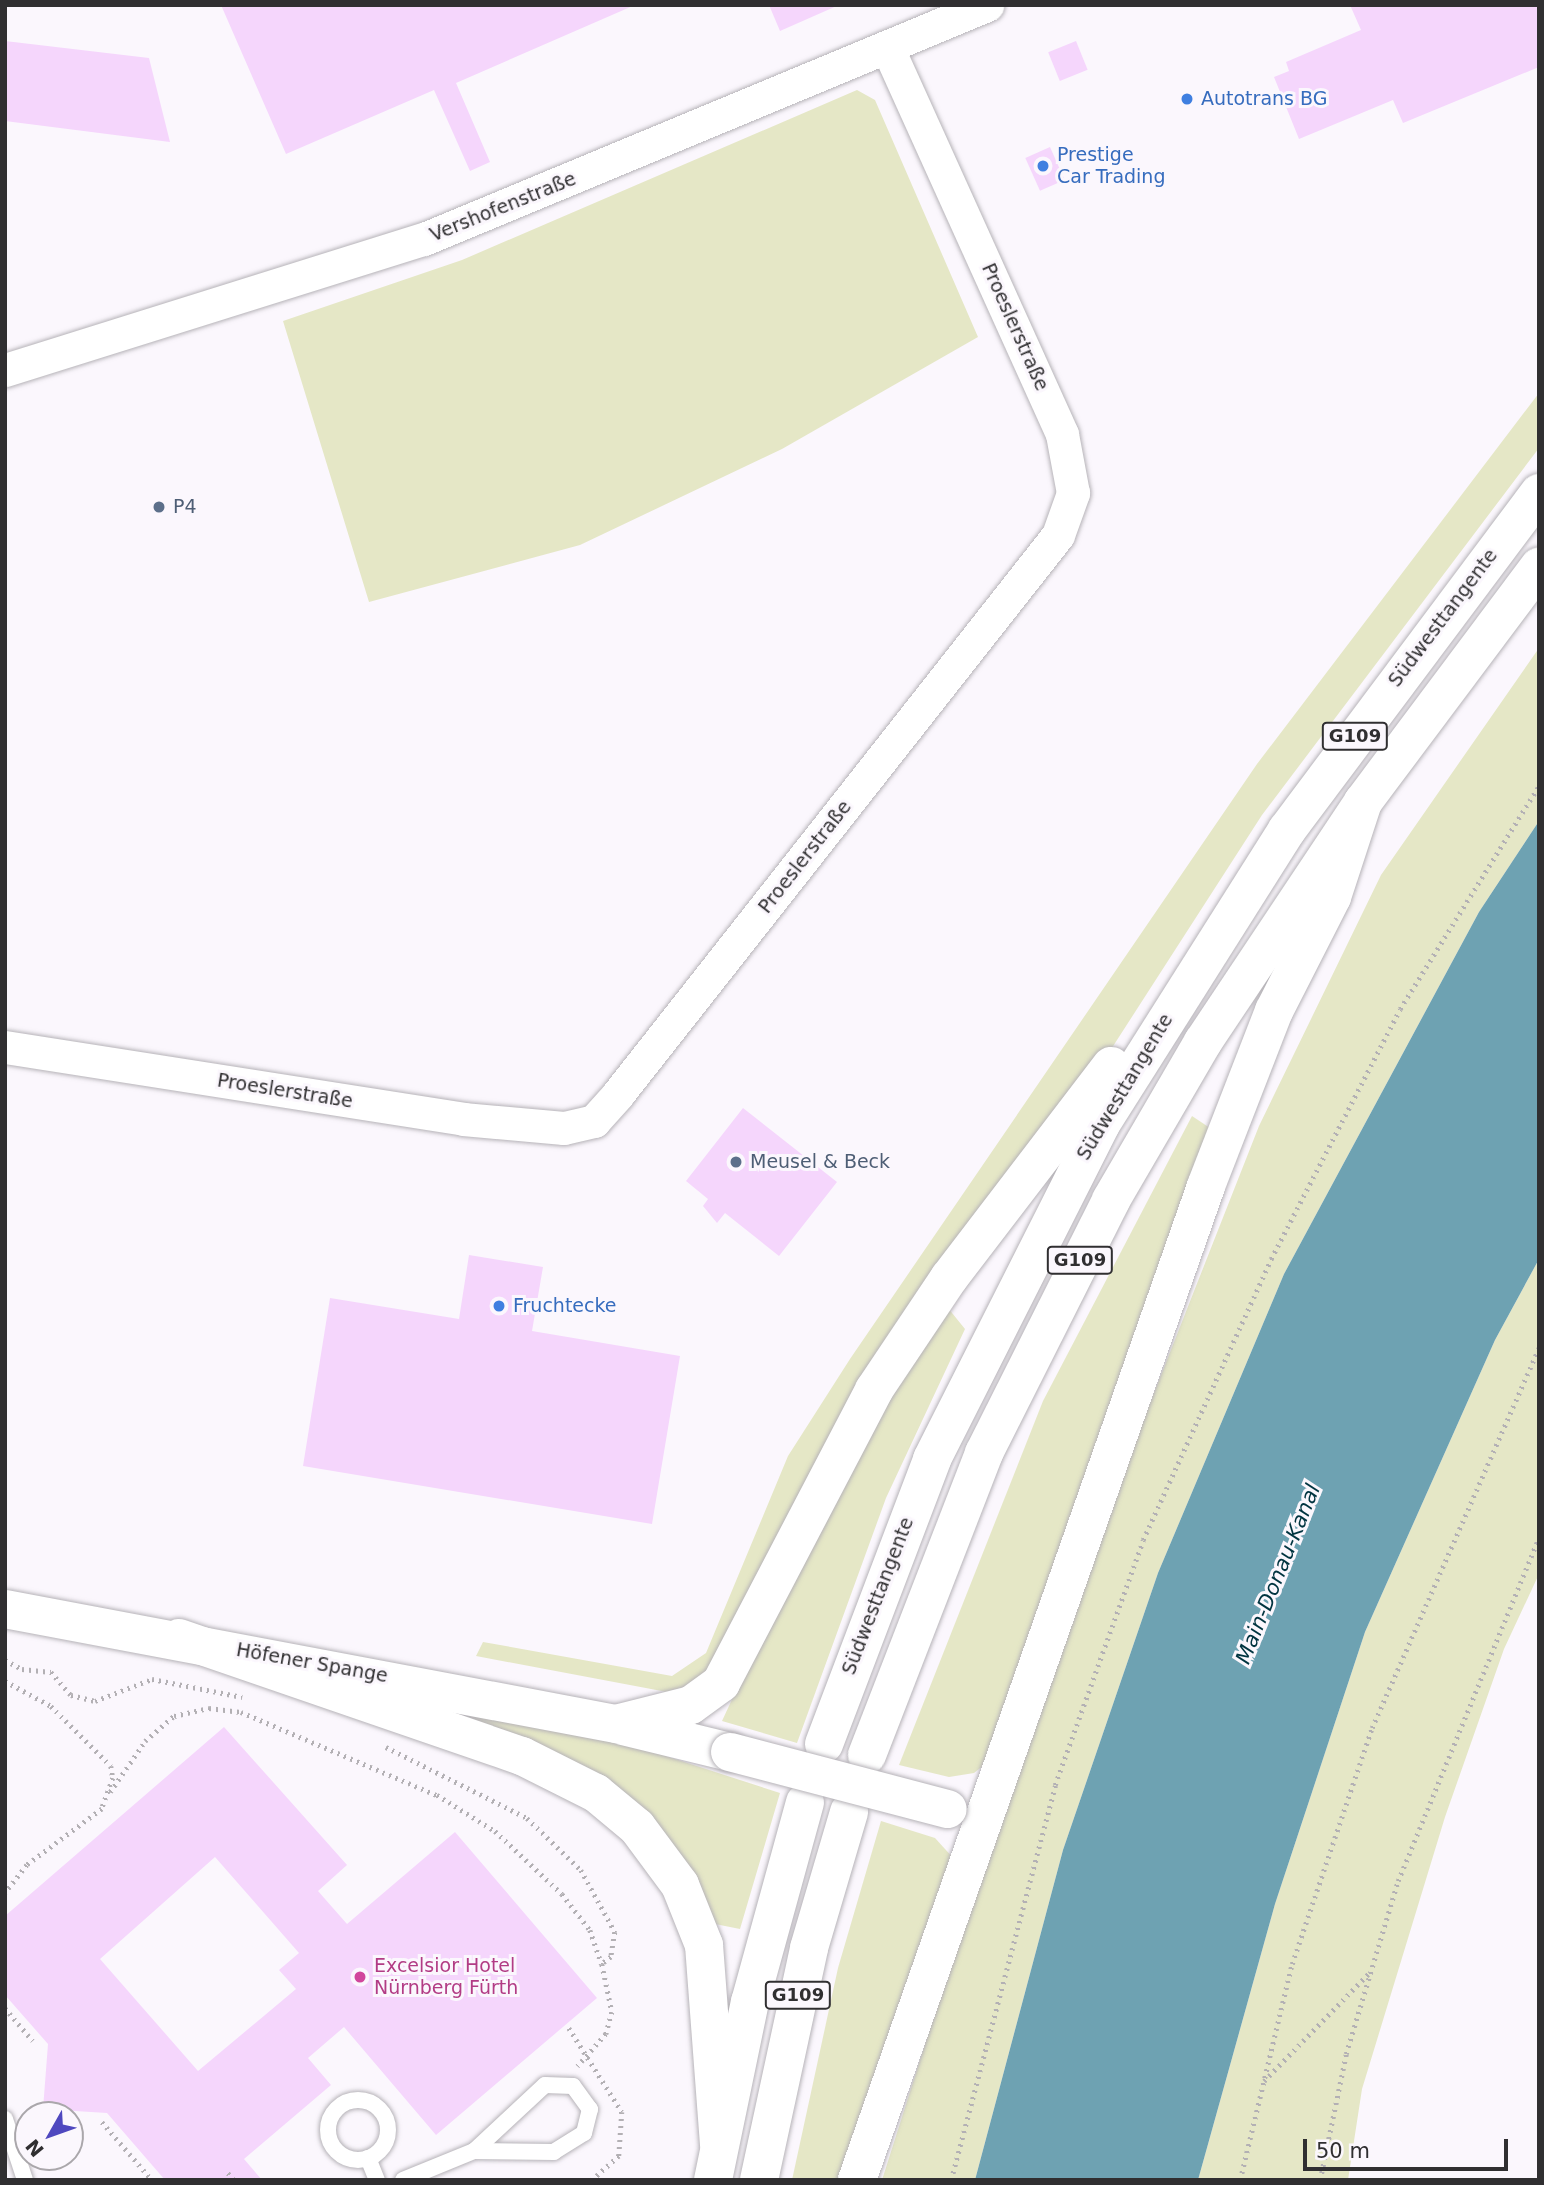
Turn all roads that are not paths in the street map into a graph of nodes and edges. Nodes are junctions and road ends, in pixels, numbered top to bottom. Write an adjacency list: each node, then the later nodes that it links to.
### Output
1 (988, 5): 2 (street, Vershofenstraße)
2 (889, 51): 3 (street, Vershofenstraße); 8 (street, Proeslerstraße)
3 (5, 370)
4 (1539, 493): 7 (main road, Südwesttangente / G109)
5 (1539, 567): 6 (main road, G109)
6 (1363, 802): 13 (main road, G109); 16 (main road)
7 (1184, 987): 11 (main road); 12 (main road, Südwesttangente / G109)
8 (5, 1047)
9 (5, 1609): 10 (main road, Höfener Spange)
10 (179, 1638): 11 (main road, Höfener Spange); 20 (main road)
11 (616, 1724): 16 (main road, Höfener Spange, bridge)
12 (824, 1744)
13 (867, 1755)
14 (805, 1802): 20 (main road, G109)
15 (849, 1812): 24 (main road, G109)
16 (985, 1820): 25 (main road)
17 (5, 2119): 21 (lane)
18 (474, 2151): 18 (lane); 23 (lane)
19 (368, 2158): 22 (lane)
20 (716, 2162)
21 (25, 2180)
22 (377, 2180)
23 (403, 2180)
24 (759, 2180)
25 (856, 2180)

